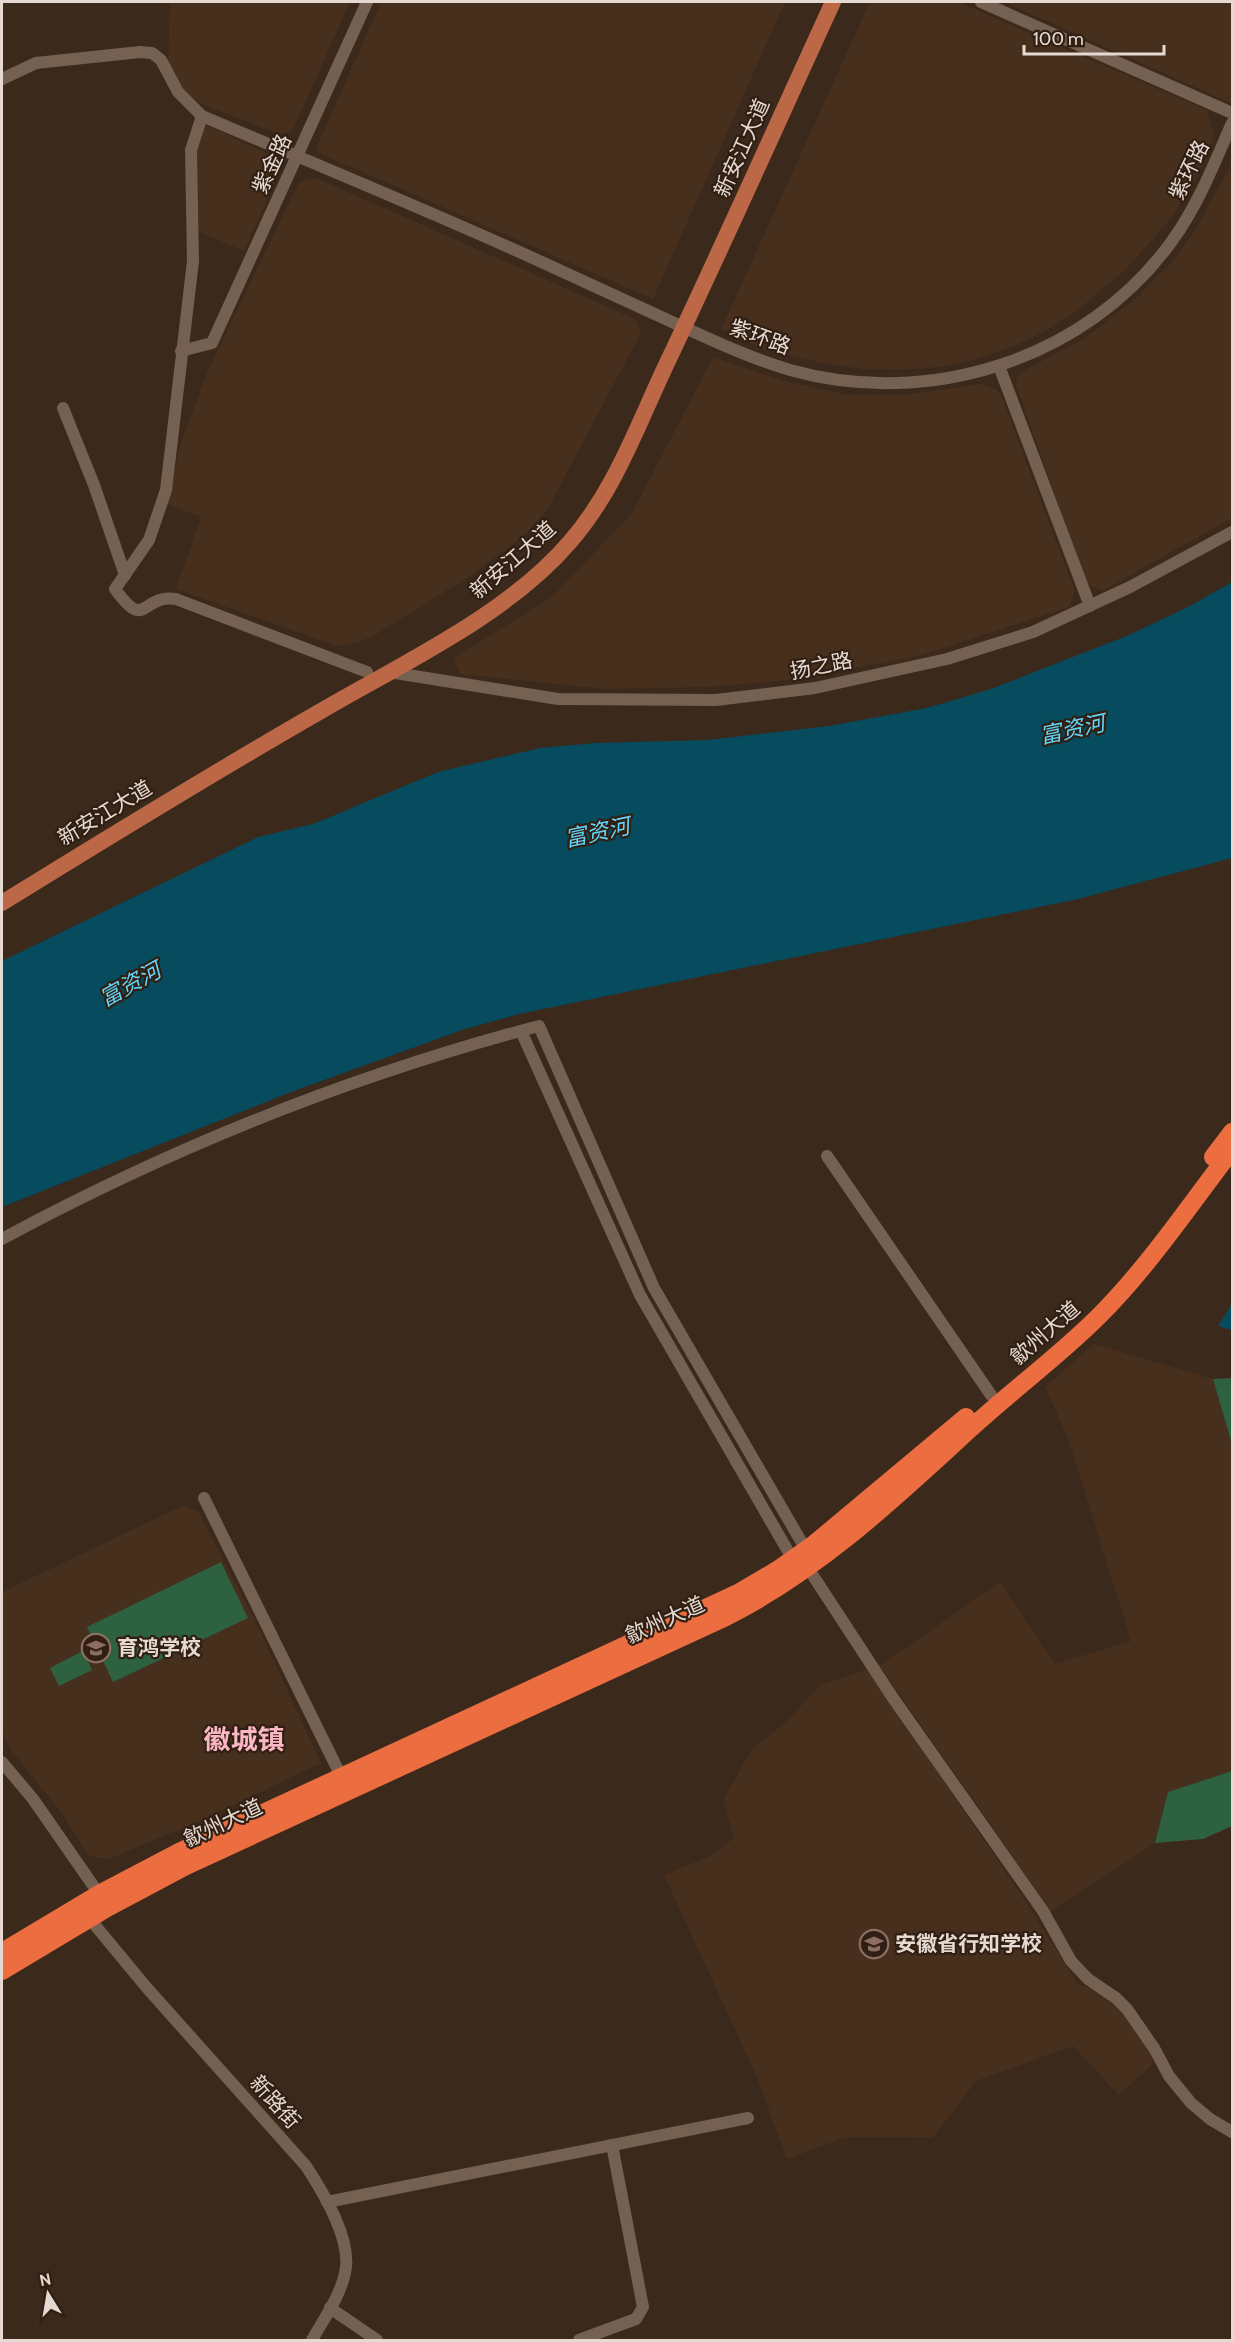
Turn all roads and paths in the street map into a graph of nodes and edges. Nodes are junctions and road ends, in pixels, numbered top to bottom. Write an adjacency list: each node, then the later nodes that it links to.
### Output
1 (367, 2): 9 (street, 紫金路)
2 (821, 2): 10 (main road, 新安江大道)
3 (833, 2): 10 (main road, 新安江大道)
4 (981, 2): 6 (street)
5 (2, 80): 7 (street)
6 (1233, 113)
7 (202, 116): 9 (street, 紫环路); 11 (street)
8 (1233, 123): 12 (street, 紫环路)
9 (297, 156): 10 (street, 紫环路); 11 (street, 紫金路)
10 (679, 325): 12 (street, 紫环路); 17 (main road, 新安江大道); 18 (main road, 新安江大道)
11 (181, 351): 15 (street)
12 (999, 366): 16 (street)
13 (63, 408): 15 (street)
14 (1233, 531): 16 (street, 扬之路)
15 (125, 575): 17 (street)
16 (1090, 606): 18 (street, 扬之路)
17 (367, 672): 19 (main road, 新安江大道)
18 (388, 672): 20 (main road, 新安江大道)
19 (2, 890)
20 (2, 903)
21 (521, 1031): 25 (street); 28 (street); 28 (street)
22 (1233, 1132): 26 (highway, 歙州大道)
23 (1233, 1150): 28 (highway, 歙州大道)
24 (827, 1155): 26 (street)
25 (2, 1239)
26 (991, 1395): 28 (highway, 歙州大道)
27 (204, 1498): 30 (street)
28 (804, 1563): 30 (highway, 歙州大道); 32 (highway, 歙州大道); 36 (street)
29 (2, 1762): 31 (street)
30 (341, 1776): 31 (highway, 歙州大道)
31 (99, 1894): 33 (highway, 歙州大道)
32 (89, 1918): 34 (highway, 歙州大道); 38 (street, 新路街)
33 (2, 1952)
34 (2, 1971)
35 (748, 2118): 37 (street)
36 (1233, 2132)
37 (612, 2145): 38 (street); 42 (street)
38 (327, 2202): 39 (street, 新路街)
39 (330, 2308): 40 (street, 新路街); 41 (street)
40 (312, 2340)
41 (377, 2340)
42 (579, 2340)

